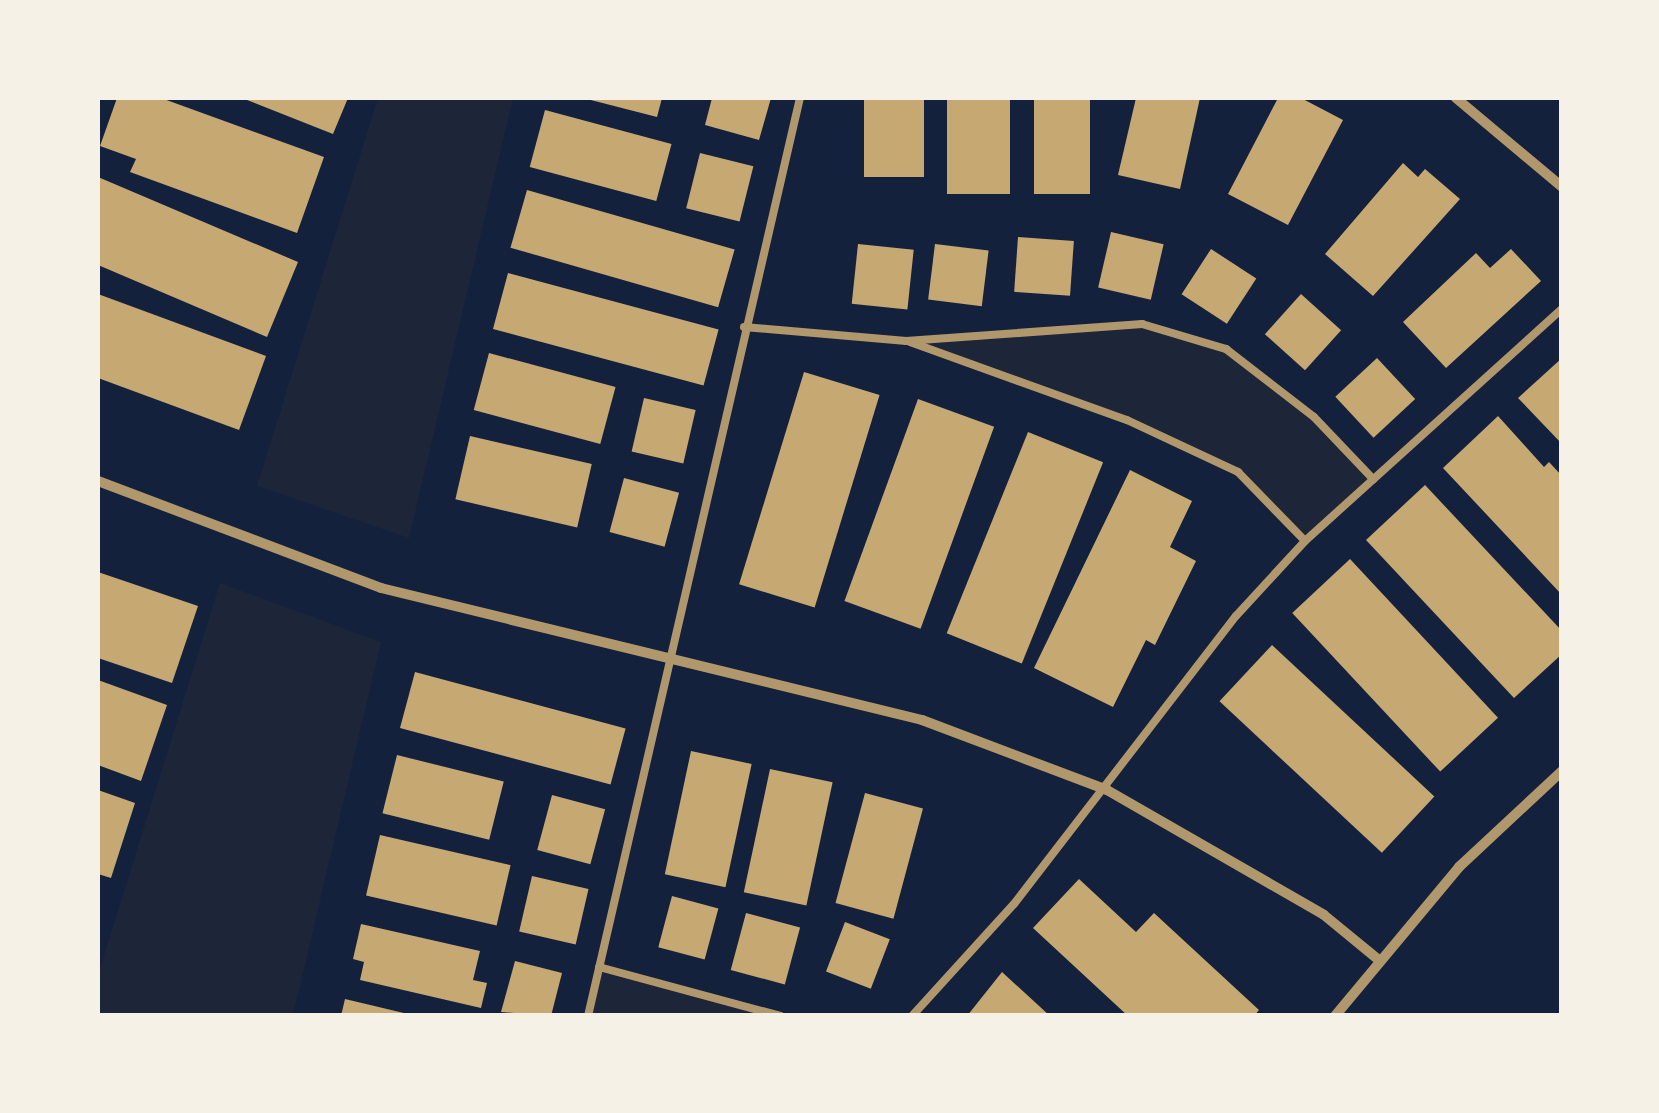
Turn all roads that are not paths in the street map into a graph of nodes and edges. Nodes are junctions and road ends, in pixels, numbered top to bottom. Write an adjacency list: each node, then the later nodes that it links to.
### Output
1 (800, 98): 5 (lane)
2 (1456, 98): 3 (street)
3 (1562, 187)
4 (1562, 309): 7 (lane)
5 (744, 328): 6 (lane); 10 (lane)
6 (906, 341): 7 (lane); 9 (lane)
7 (1372, 479): 9 (lane)
8 (98, 481): 10 (street)
9 (1306, 541): 12 (lane)
10 (666, 658): 12 (street); 14 (lane)
11 (1562, 771): 13 (street)
12 (1107, 790): 13 (street); 17 (lane)
13 (1380, 961): 18 (street)
14 (599, 967): 15 (lane); 16 (lane)
15 (588, 1016)
16 (782, 1016)
17 (912, 1016)
18 (1335, 1016)

